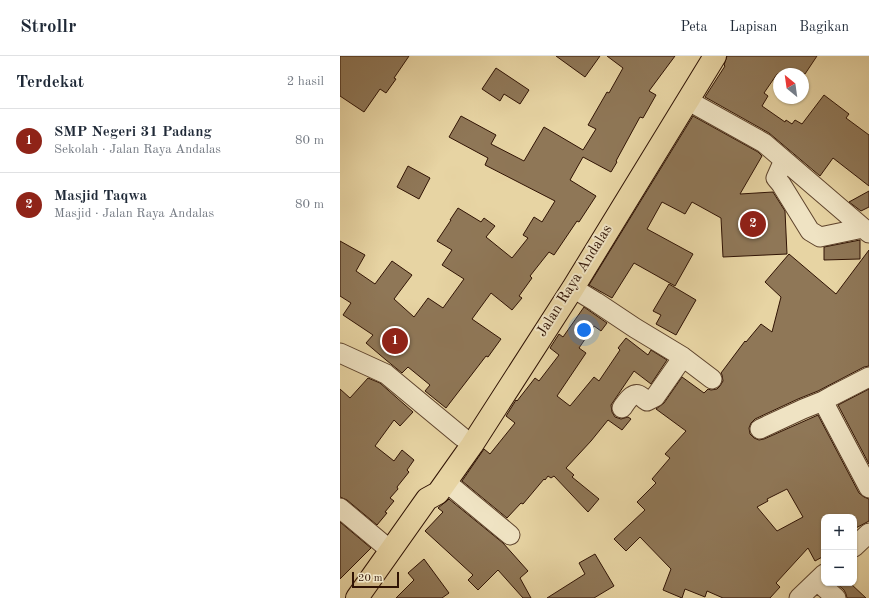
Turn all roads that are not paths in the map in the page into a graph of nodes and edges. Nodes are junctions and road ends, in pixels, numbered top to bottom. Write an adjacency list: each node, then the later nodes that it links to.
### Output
1 (699, 56): 7 (main road, Jalan Raya Andalas)
2 (715, 56): 3 (main road, Jalan Raya Andalas)
3 (687, 100): 4 (street); 6 (main road, Jalan Raya Andalas)
4 (784, 160): 5 (street); 5 (street)
5 (866, 231)
6 (572, 288): 7 (main road, Jalan Raya Andalas); 9 (street)
7 (546, 317): 15 (main road, Jalan Raya Andalas); 16 (main road, Jalan Raya Andalas)
8 (340, 353): 15 (street)
9 (683, 357): 11 (street); 13 (street)
10 (869, 377): 12 (street)
11 (712, 379)
12 (823, 402): 14 (street); 17 (street)
13 (622, 408)
14 (760, 429)
15 (462, 437): 18 (main road, Jalan Raya Andalas)
16 (446, 482): 18 (main road, Jalan Raya Andalas); 21 (street)
17 (869, 488)
18 (427, 499): 23 (main road, Jalan Raya Andalas)
19 (340, 508): 23 (street)
20 (869, 533): 22 (street)
21 (510, 535)
22 (857, 544)
23 (390, 550): 25 (main road, Jalan Raya Andalas)
24 (820, 578): 26 (street); 27 (street)
25 (360, 596)
26 (799, 598)
27 (836, 598)

